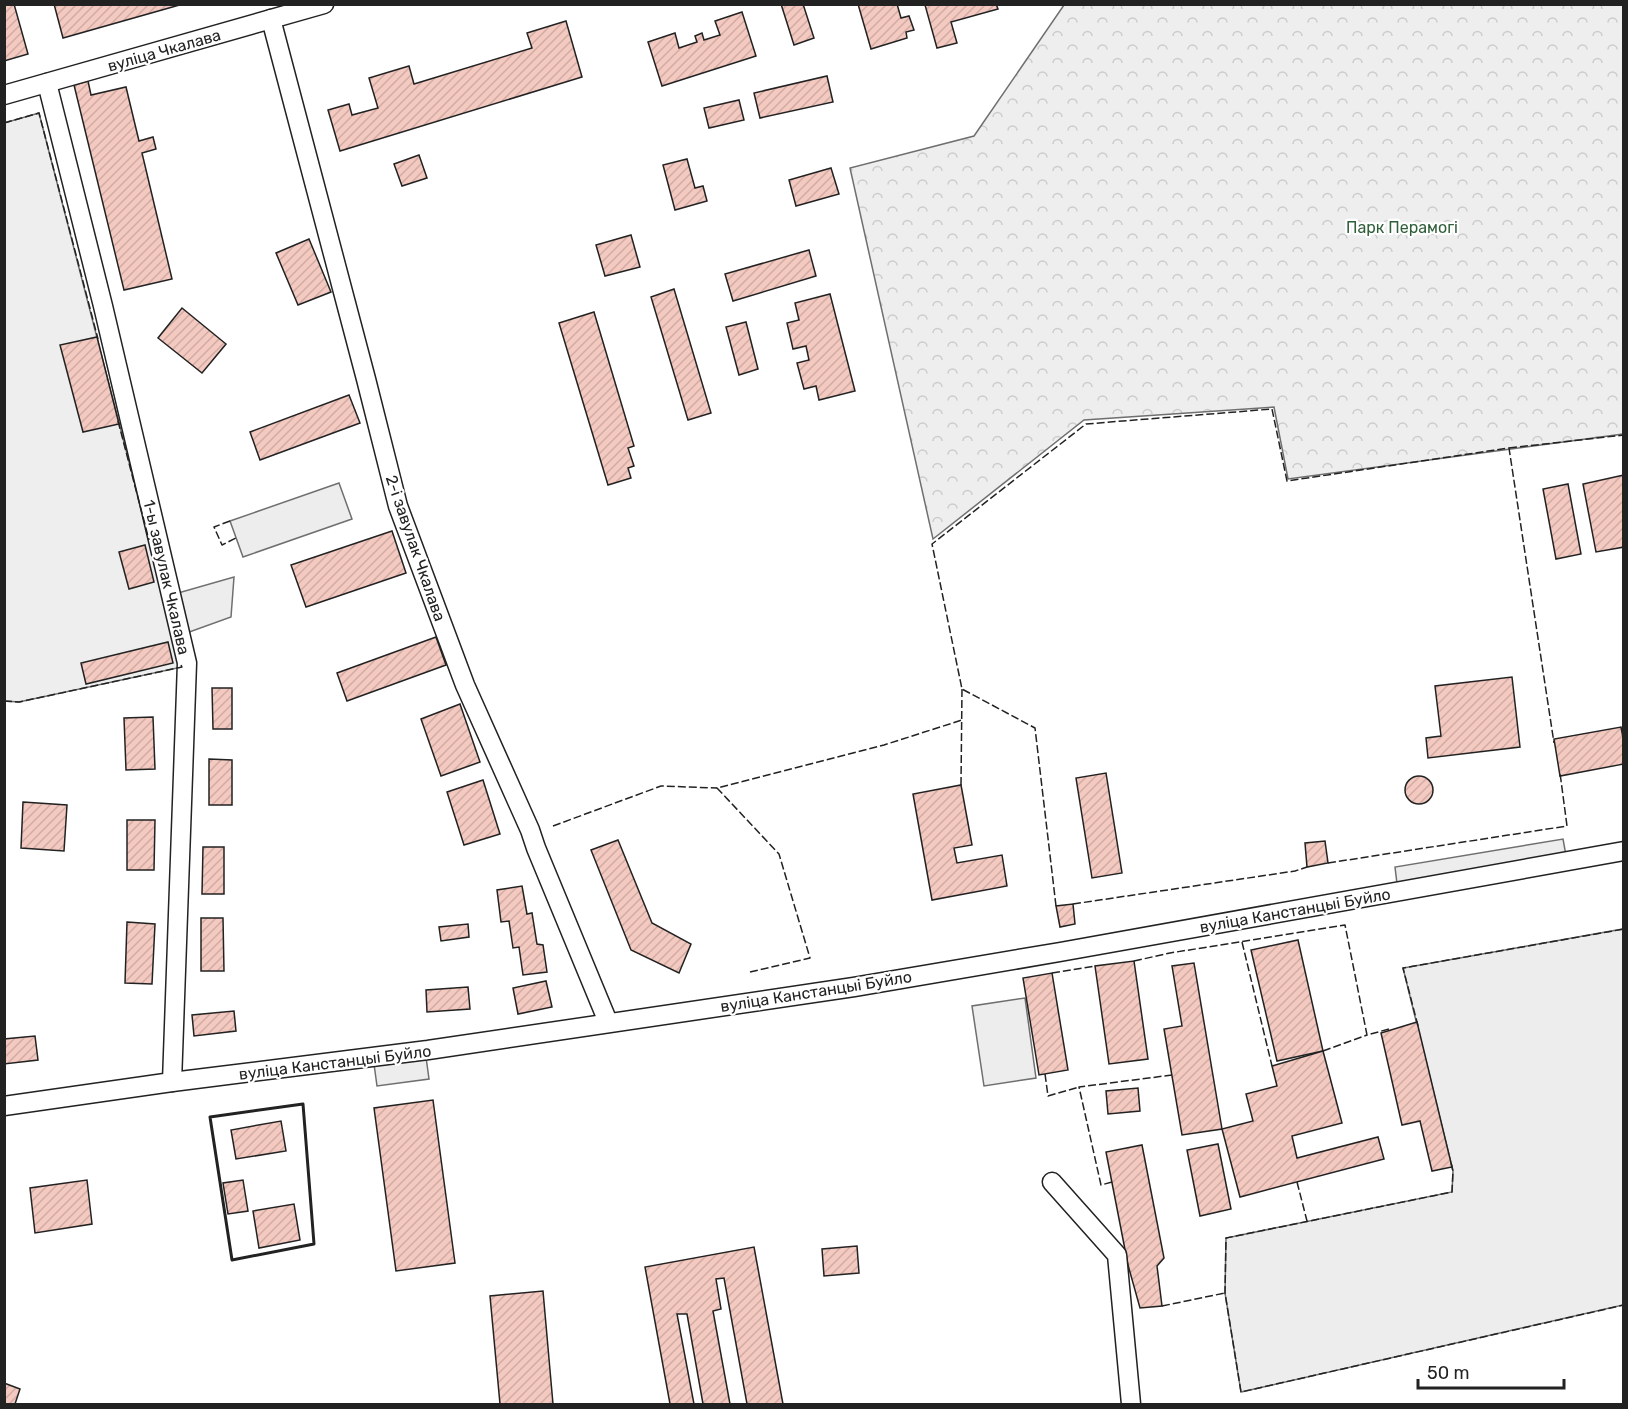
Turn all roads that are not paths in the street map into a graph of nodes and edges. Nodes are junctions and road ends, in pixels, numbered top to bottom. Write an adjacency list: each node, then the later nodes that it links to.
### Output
1 (324, 4): 2 (street, вуліца Чкалава)
2 (271, 19): 3 (street, вуліца Чкалава); 6 (street, 2-і завулак Чкалава)
3 (54, 80): 4 (street, вуліца Чкалава); 7 (street, 1-ы завулак Чкалава)
4 (4, 95)
5 (1623, 851): 6 (street, вуліца Канстанцыі Буйло)
6 (608, 1022): 7 (street, вуліца Канстанцыі Буйло)
7 (172, 1082): 8 (street, вуліца Канстанцыі Буйло)
8 (4, 1106)
9 (1052, 1182): 10 (street)
10 (1131, 1404)

